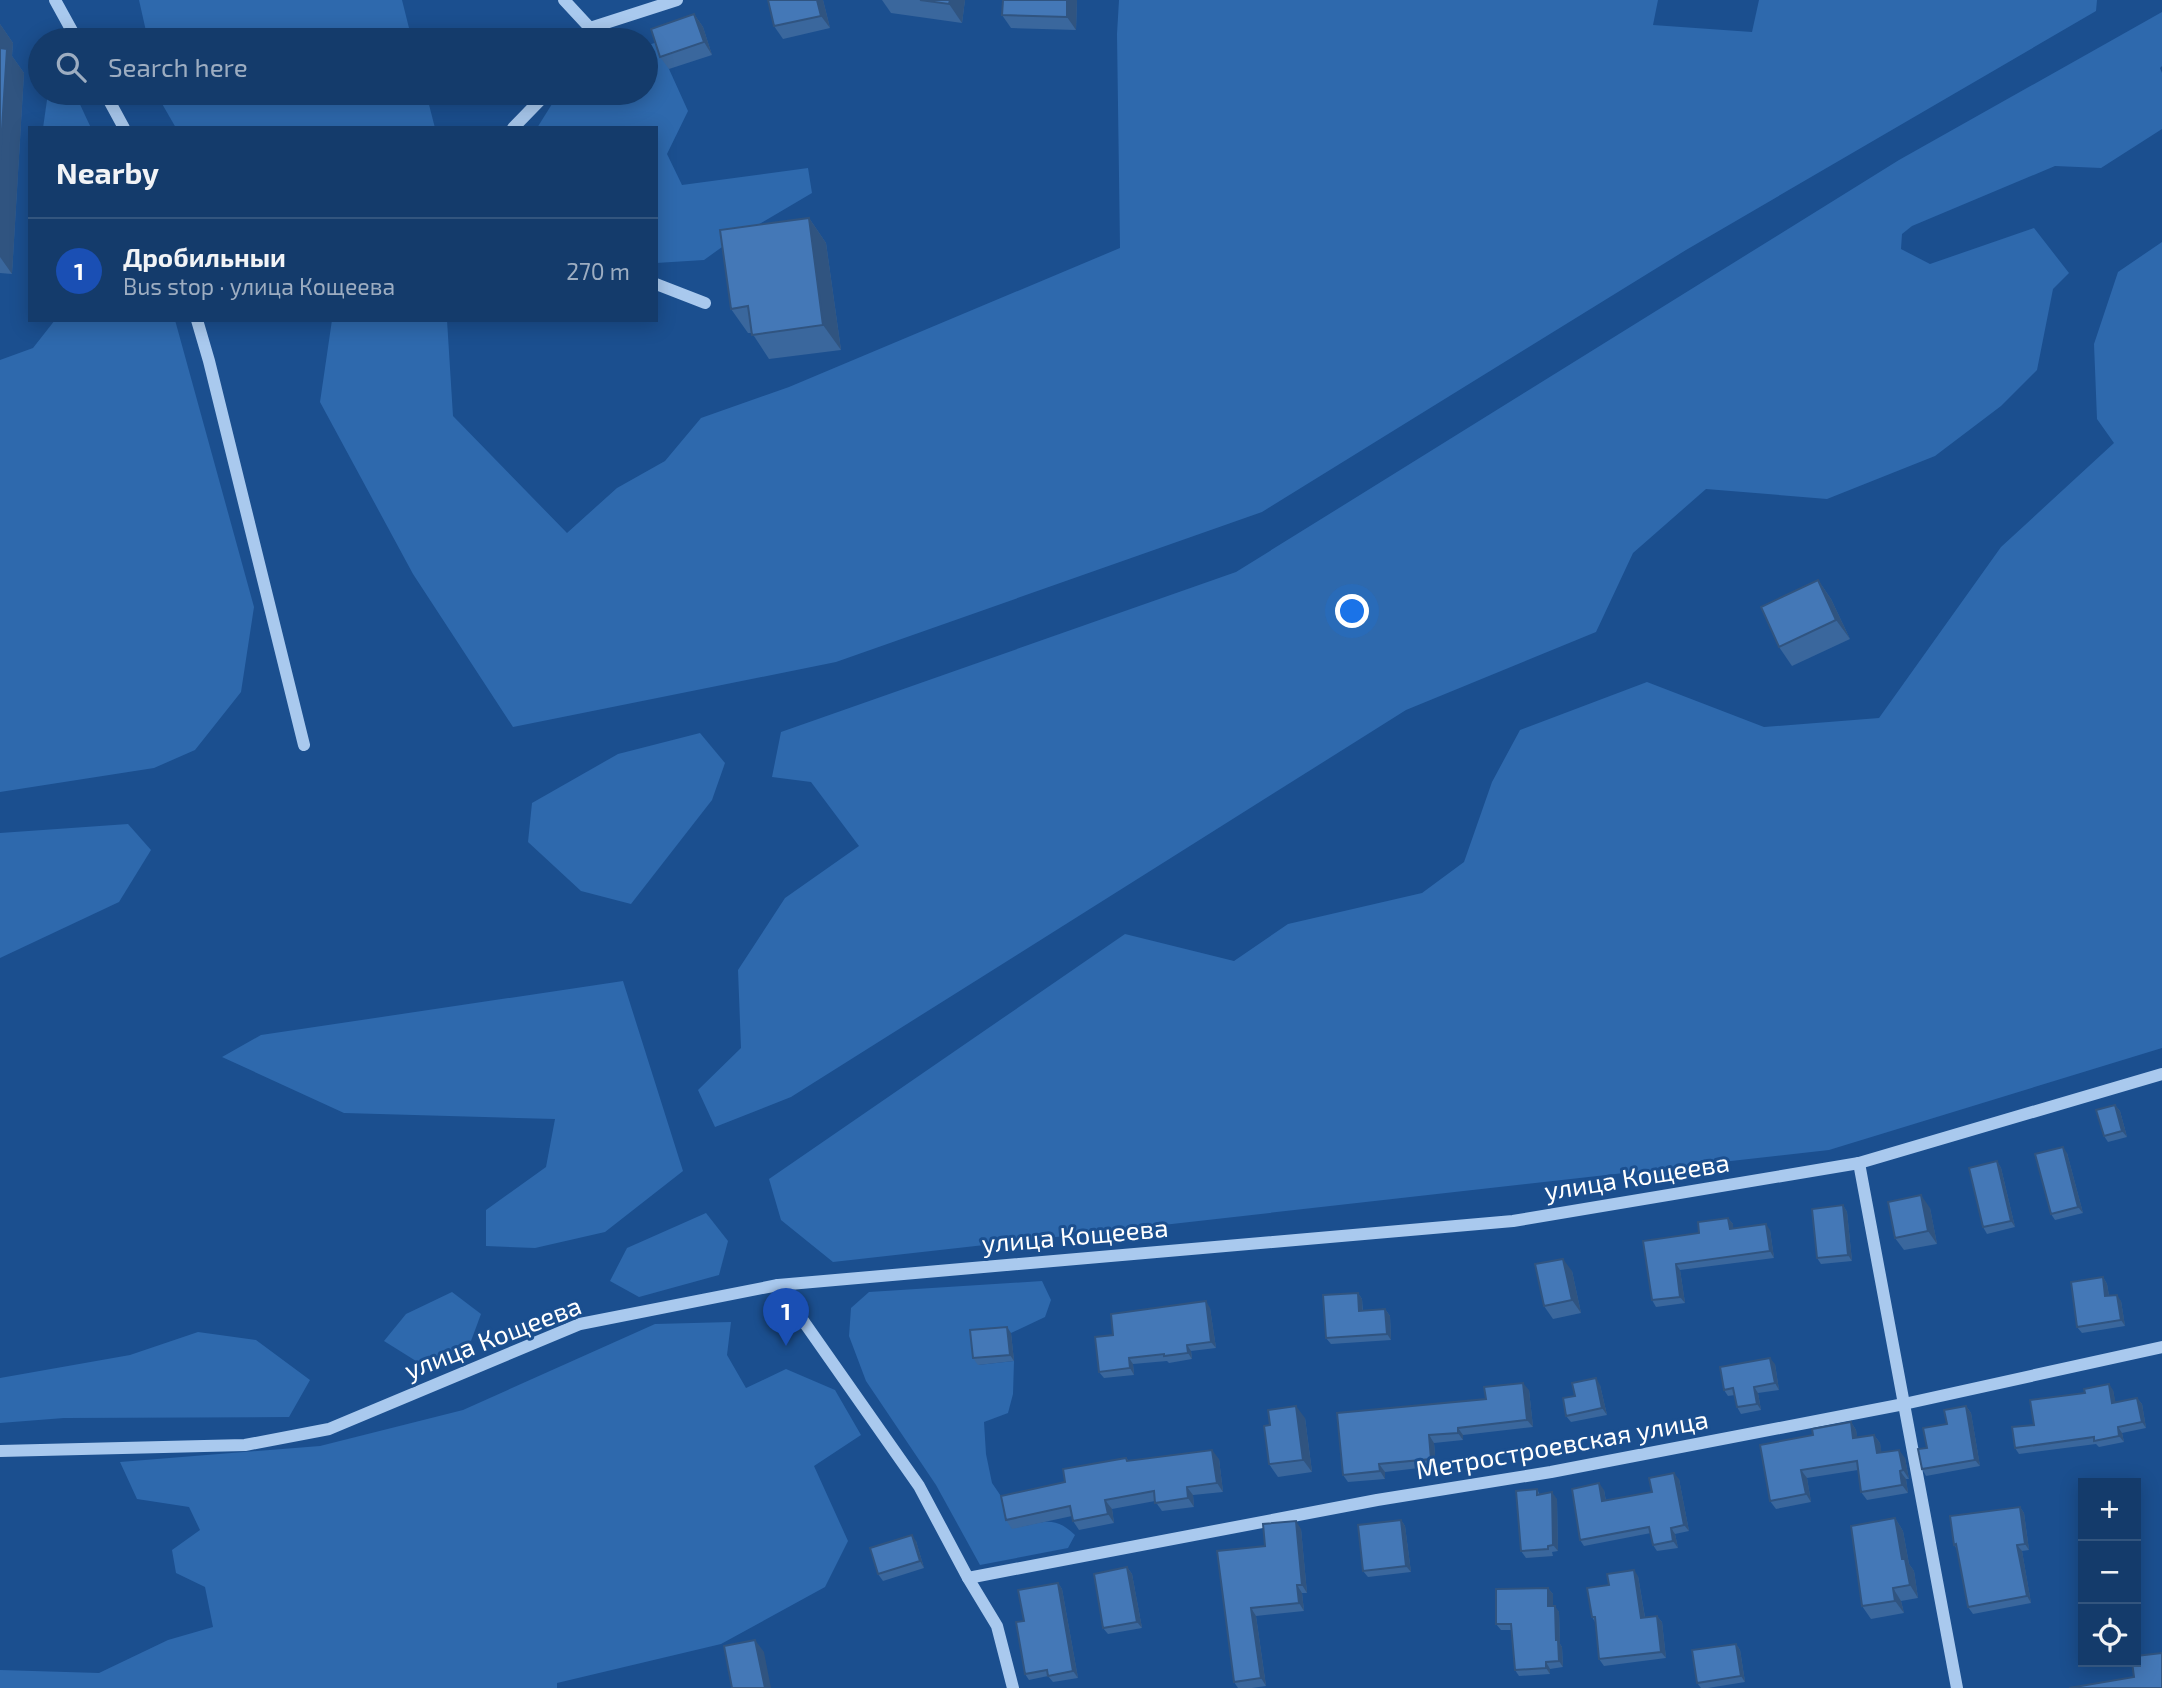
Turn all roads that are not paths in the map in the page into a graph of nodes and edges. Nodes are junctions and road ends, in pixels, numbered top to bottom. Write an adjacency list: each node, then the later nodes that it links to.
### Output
1 (55, 0): 4 (street)
2 (564, 0): 5 (street)
3 (677, 0): 6 (street)
4 (70, 28)
5 (584, 28)
6 (604, 28)
7 (112, 105): 9 (street)
8 (535, 105): 10 (street)
9 (123, 126)
10 (515, 126)
11 (658, 285): 12 (street)
12 (705, 303)
13 (198, 322): 14 (street)
14 (304, 745)
15 (2162, 1074): 16 (street, улица Кощеева)
16 (1859, 1163): 17 (street, улица Кощеева); 19 (street)
17 (778, 1285): 20 (street, улица Кощеева); 21 (street)
18 (2162, 1347): 19 (street, Метростроевская улица)
19 (1904, 1404): 21 (street, Метростроевская улица); 23 (street)
20 (0, 1451)
21 (968, 1578): 22 (street)
22 (1013, 1688)
23 (1957, 1688)

